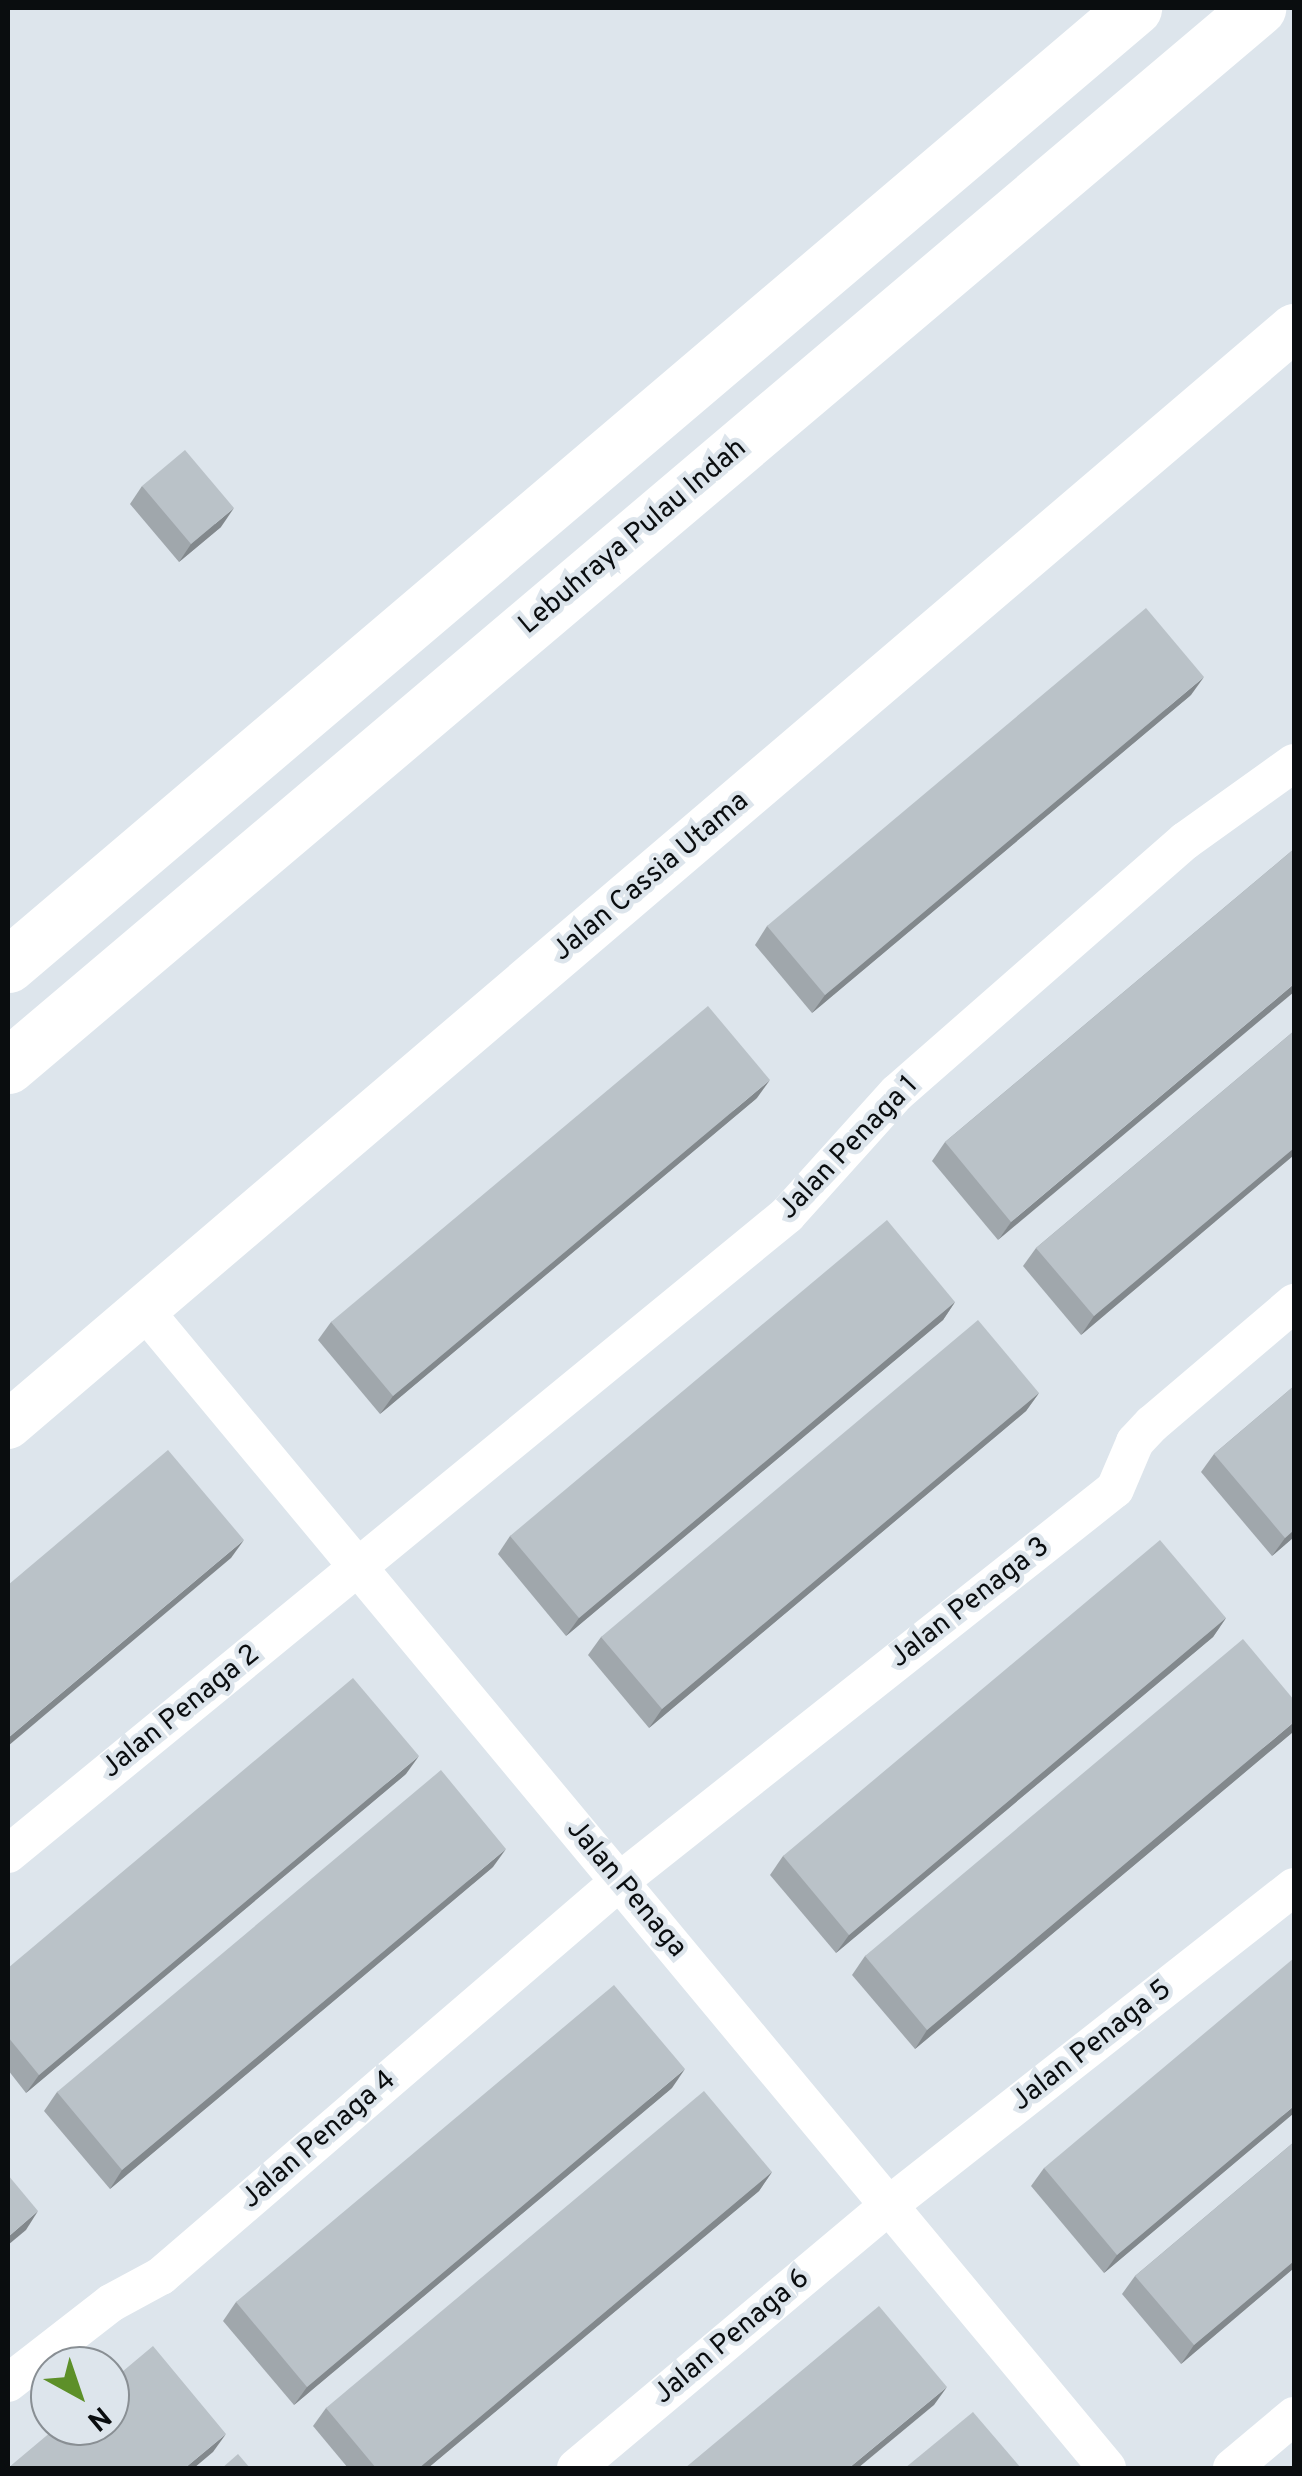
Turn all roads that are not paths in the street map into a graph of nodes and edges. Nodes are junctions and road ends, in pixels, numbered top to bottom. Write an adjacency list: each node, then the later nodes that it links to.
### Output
1 (1134, 8): 5 (main road)
2 (1258, 8): 6 (main road, Lebuhraya Pulau Indah)
3 (1294, 328): 8 (street, Jalan Cassia Utama)
4 (1294, 763): 10 (street, Jalan Penaga 1)
5 (8, 966)
6 (8, 1066)
7 (1294, 1303): 12 (street, Jalan Penaga 3)
8 (144, 1310): 9 (street, Jalan Cassia Utama); 10 (street, Jalan Penaga)
9 (8, 1426)
10 (354, 1570): 11 (street, Jalan Penaga 2); 12 (street, Jalan Penaga)
11 (8, 1854)
12 (620, 1881): 14 (street, Jalan Penaga); 15 (street, Jalan Penaga 4)
13 (1294, 1888): 14 (street, Jalan Penaga 5)
14 (888, 2205): 17 (street, Jalan Penaga 6); 18 (street, Jalan Penaga)
15 (8, 2383)
16 (1294, 2416): 19 (street)
17 (576, 2468)
18 (1107, 2468)
19 (1232, 2468)

